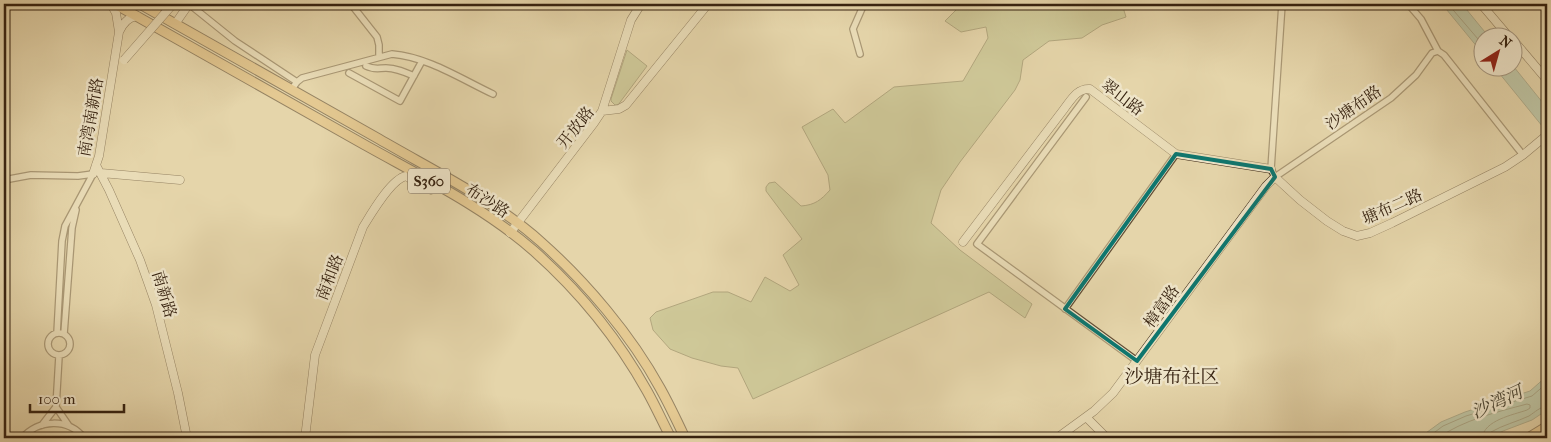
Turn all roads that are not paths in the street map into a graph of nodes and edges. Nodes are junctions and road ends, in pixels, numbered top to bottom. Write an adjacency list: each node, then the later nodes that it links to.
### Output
1 (111, 4): 16 (street, 南湾南新路)
2 (115, 4): 13 (main road, 布沙路 / S360)
3 (140, 4): 14 (main road, 布沙路 / S360)
4 (173, 4): 23 (street, bridge)
5 (189, 4): 14 (street); 29 (street)
6 (351, 4): 20 (street)
7 (641, 4): 32 (street)
8 (708, 4): 32 (street, 开放路)
9 (864, 4): 19 (street)
10 (1282, 4): 36 (street)
11 (1408, 4): 17 (street)
12 (1481, 4): 15 (street)
13 (137, 16): 16 (street); 41 (main road, 布沙路 / S360)
14 (175, 24): 29 (main road, 布沙路 / S360)
15 (1501, 28)
16 (119, 32): 23 (street, 南湾南新路)
17 (1438, 52): 34 (street); 38 (street, 沙塘布路)
18 (1524, 53): 28 (street)
19 (860, 54)
20 (379, 57): 21 (street); 29 (street)
21 (422, 61): 27 (street); 30 (street)
22 (366, 66): 24 (street)
23 (113, 68): 37 (street, 南湾南新路)
24 (390, 68): 26 (street); 27 (street)
25 (348, 73): 27 (street)
26 (386, 75)
27 (414, 76)
28 (1547, 80)
29 (294, 86): 42 (main road, 布沙路 / S360)
30 (493, 94)
31 (1086, 97): 45 (street)
32 (602, 111): 42 (street, 开放路)
33 (1547, 135): 34 (street, 塘布二路)
34 (1524, 153): 38 (street, 塘布二路)
35 (1176, 154): 36 (street, 翠山路); 44 (street, 翠山路); 45 (street)
36 (1271, 169): 38 (street)
37 (97, 173): 39 (street); 40 (street); 46 (street, 南湾南新路); 56 (street, 南新路)
38 (1275, 177): 48 (street, 樟富路)
39 (4, 180)
40 (180, 180)
41 (435, 185): 43 (main road, 布沙路 / S360); 57 (street, 南和路)
42 (518, 223): 43 (street, 开放路); 59 (main road, 布沙路 / S360)
43 (510, 233): 58 (main road, 布沙路 / S360)
44 (963, 242)
45 (1065, 309): 48 (street)
46 (60, 334): 47 (street); 47 (street)
47 (59, 356): 49 (street)
48 (1137, 362): 50 (street, 樟富路)
49 (56, 407): 51 (street); 52 (street)
50 (1086, 417): 60 (street, 樟富路); 61 (street)
51 (42, 425): 52 (street); 54 (street)
52 (70, 426): 55 (street)
53 (1547, 427): 62 (highway)
54 (22, 438)
55 (84, 438)
56 (187, 438)
57 (305, 438)
58 (671, 438)
59 (685, 438)
60 (1056, 438)
61 (1107, 438)
62 (1530, 438)

